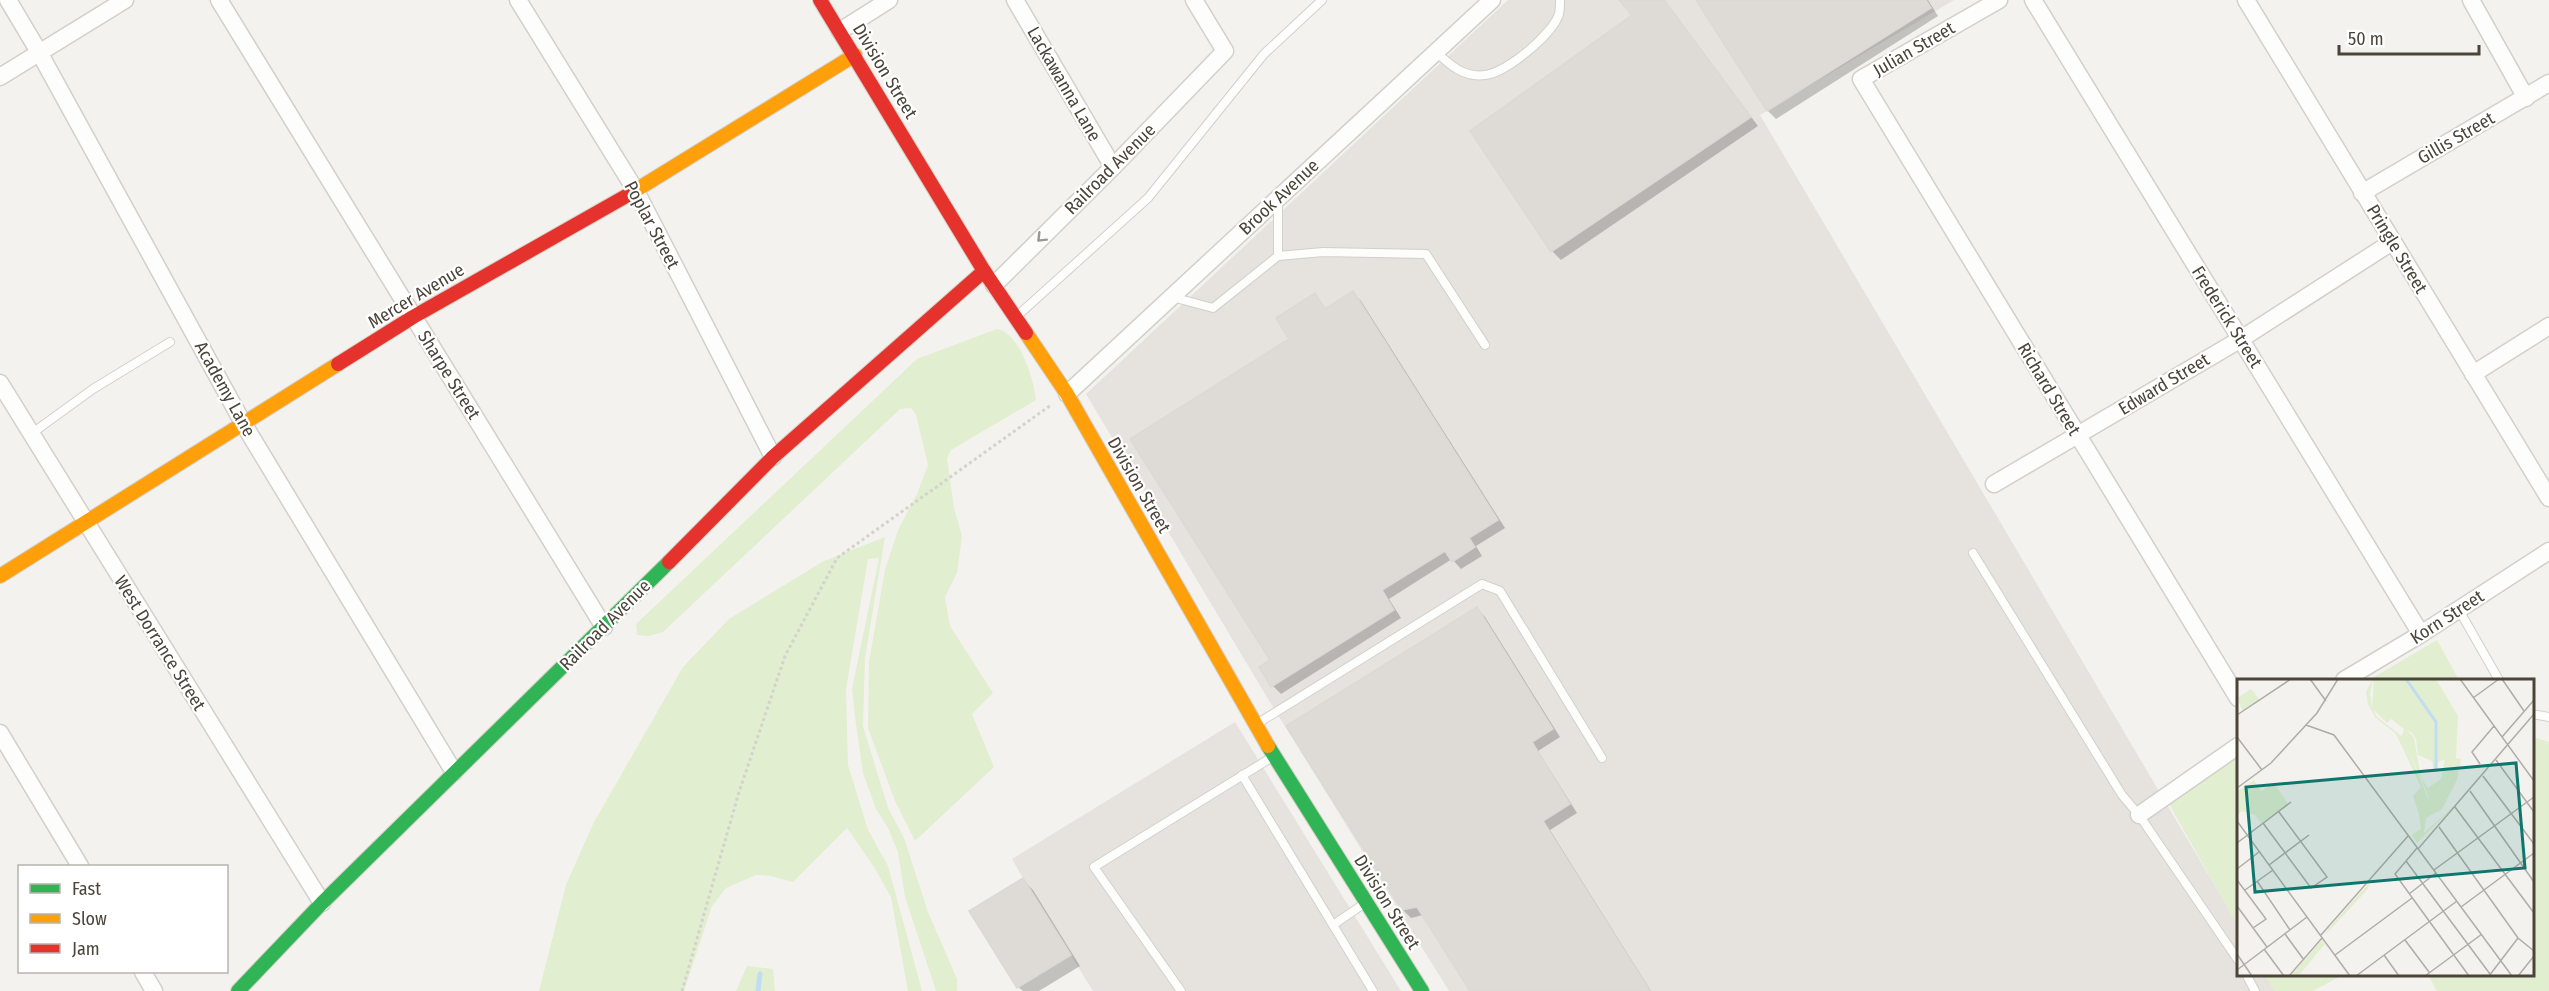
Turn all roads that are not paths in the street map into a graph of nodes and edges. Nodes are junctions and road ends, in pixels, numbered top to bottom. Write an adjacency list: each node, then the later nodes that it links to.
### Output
1 (8, 0): 17 (street, Academy Lane)
2 (126, 0): 17 (street)
3 (219, 0): 32 (street, Sharpe Street)
4 (518, 0): 25 (street, Poplar Street)
5 (820, 0): 16 (street, Division Street)
6 (889, 0): 16 (street)
7 (1015, 0): 24 (street, Lackawanna Lane)
8 (1194, 0): 24 (street, Railroad Avenue)
9 (1322, 0): 33 (lane)
10 (1492, 0): 18 (street, Brook Avenue)
11 (1560, 0): 18 (lane)
12 (1999, 0): 21 (street, Julian Street)
13 (2033, 0): 35 (street, Frederick Street)
14 (2246, 0): 26 (street, Pringle Street)
15 (2471, 0): 23 (street)
16 (840, 31): 19 (street, Division Street)
17 (39, 52): 20 (street); 41 (street, Academy Lane)
18 (1436, 52): 27 (street, Brook Avenue)
19 (855, 55): 25 (street, Mercer Avenue); 30 (street, Division Street)
20 (0, 77)
21 (1861, 79): 43 (street, Richard Street)
22 (2549, 83): 23 (street, Gillis Street)
23 (2526, 98): 26 (street, Gillis Street)
24 (1113, 167): 30 (street, Railroad Avenue, one-way to 30)
25 (636, 191): 32 (street, Mercer Avenue); 44 (street, Poplar Street)
26 (2362, 193): 28 (street, Pringle Street)
27 (1278, 198): 29 (lane); 31 (street, Brook Avenue)
28 (2392, 242): 35 (street, Edward Street); 38 (street, Pringle Street)
29 (1278, 256): 31 (lane); 37 (lane)
30 (989, 278): 33 (street, Division Street); 44 (street, Railroad Avenue)
31 (1172, 297): 40 (street, Brook Avenue)
32 (413, 316): 41 (street, Mercer Avenue); 52 (street, Sharpe Street)
33 (1016, 318): 40 (street, Division Street)
34 (2549, 326): 38 (street)
35 (2241, 339): 43 (street, Edward Street); 53 (street, Frederick Street)
36 (170, 342): 42 (lane)
37 (1485, 345)
38 (2473, 374): 46 (street, Pringle Street)
39 (0, 383): 42 (street, West Dorrance Street)
40 (1067, 394): 59 (street, Division Street)
41 (243, 423): 47 (street, Mercer Avenue); 64 (street, Academy Lane)
42 (31, 434): 47 (street, West Dorrance Street)
43 (2078, 435): 45 (street, Edward Street); 56 (street, Richard Street)
44 (773, 457): 52 (street, Railroad Avenue)
45 (1994, 484)
46 (2549, 498)
47 (85, 523): 50 (street, Mercer Avenue); 69 (street, West Dorrance Street)
48 (2549, 550): 51 (street, Korn Street)
49 (1973, 553): 66 (lane)
50 (0, 576)
51 (2458, 610): 53 (street, Korn Street); 55 (lane)
52 (604, 627): 64 (street, Railroad Avenue)
53 (2421, 634): 54 (street, Korn Street)
54 (2347, 679)
55 (2498, 679)
56 (2237, 696)
57 (2534, 714): 58 (lane)
58 (2549, 717)
59 (1254, 725): 62 (street, Division Street); 63 (lane)
60 (0, 733): 67 (street)
61 (2237, 747): 66 (street)
62 (1274, 756): 65 (lane); 68 (street, Division Street)
63 (1602, 758)
64 (454, 772): 69 (street, Railroad Avenue)
65 (1242, 776): 70 (lane); 77 (lane)
66 (2139, 815): 71 (lane)
67 (79, 865)
68 (1366, 902): 70 (lane); 74 (street, Division Street)
69 (322, 903): 76 (street, Railroad Avenue)
70 (1333, 925): 78 (lane)
71 (2237, 959)
72 (144, 973): 75 (street)
73 (2247, 976): 79 (lane)
74 (1418, 990)
75 (154, 991)
76 (238, 991)
77 (1181, 991)
78 (1373, 991)
79 (2255, 991)

